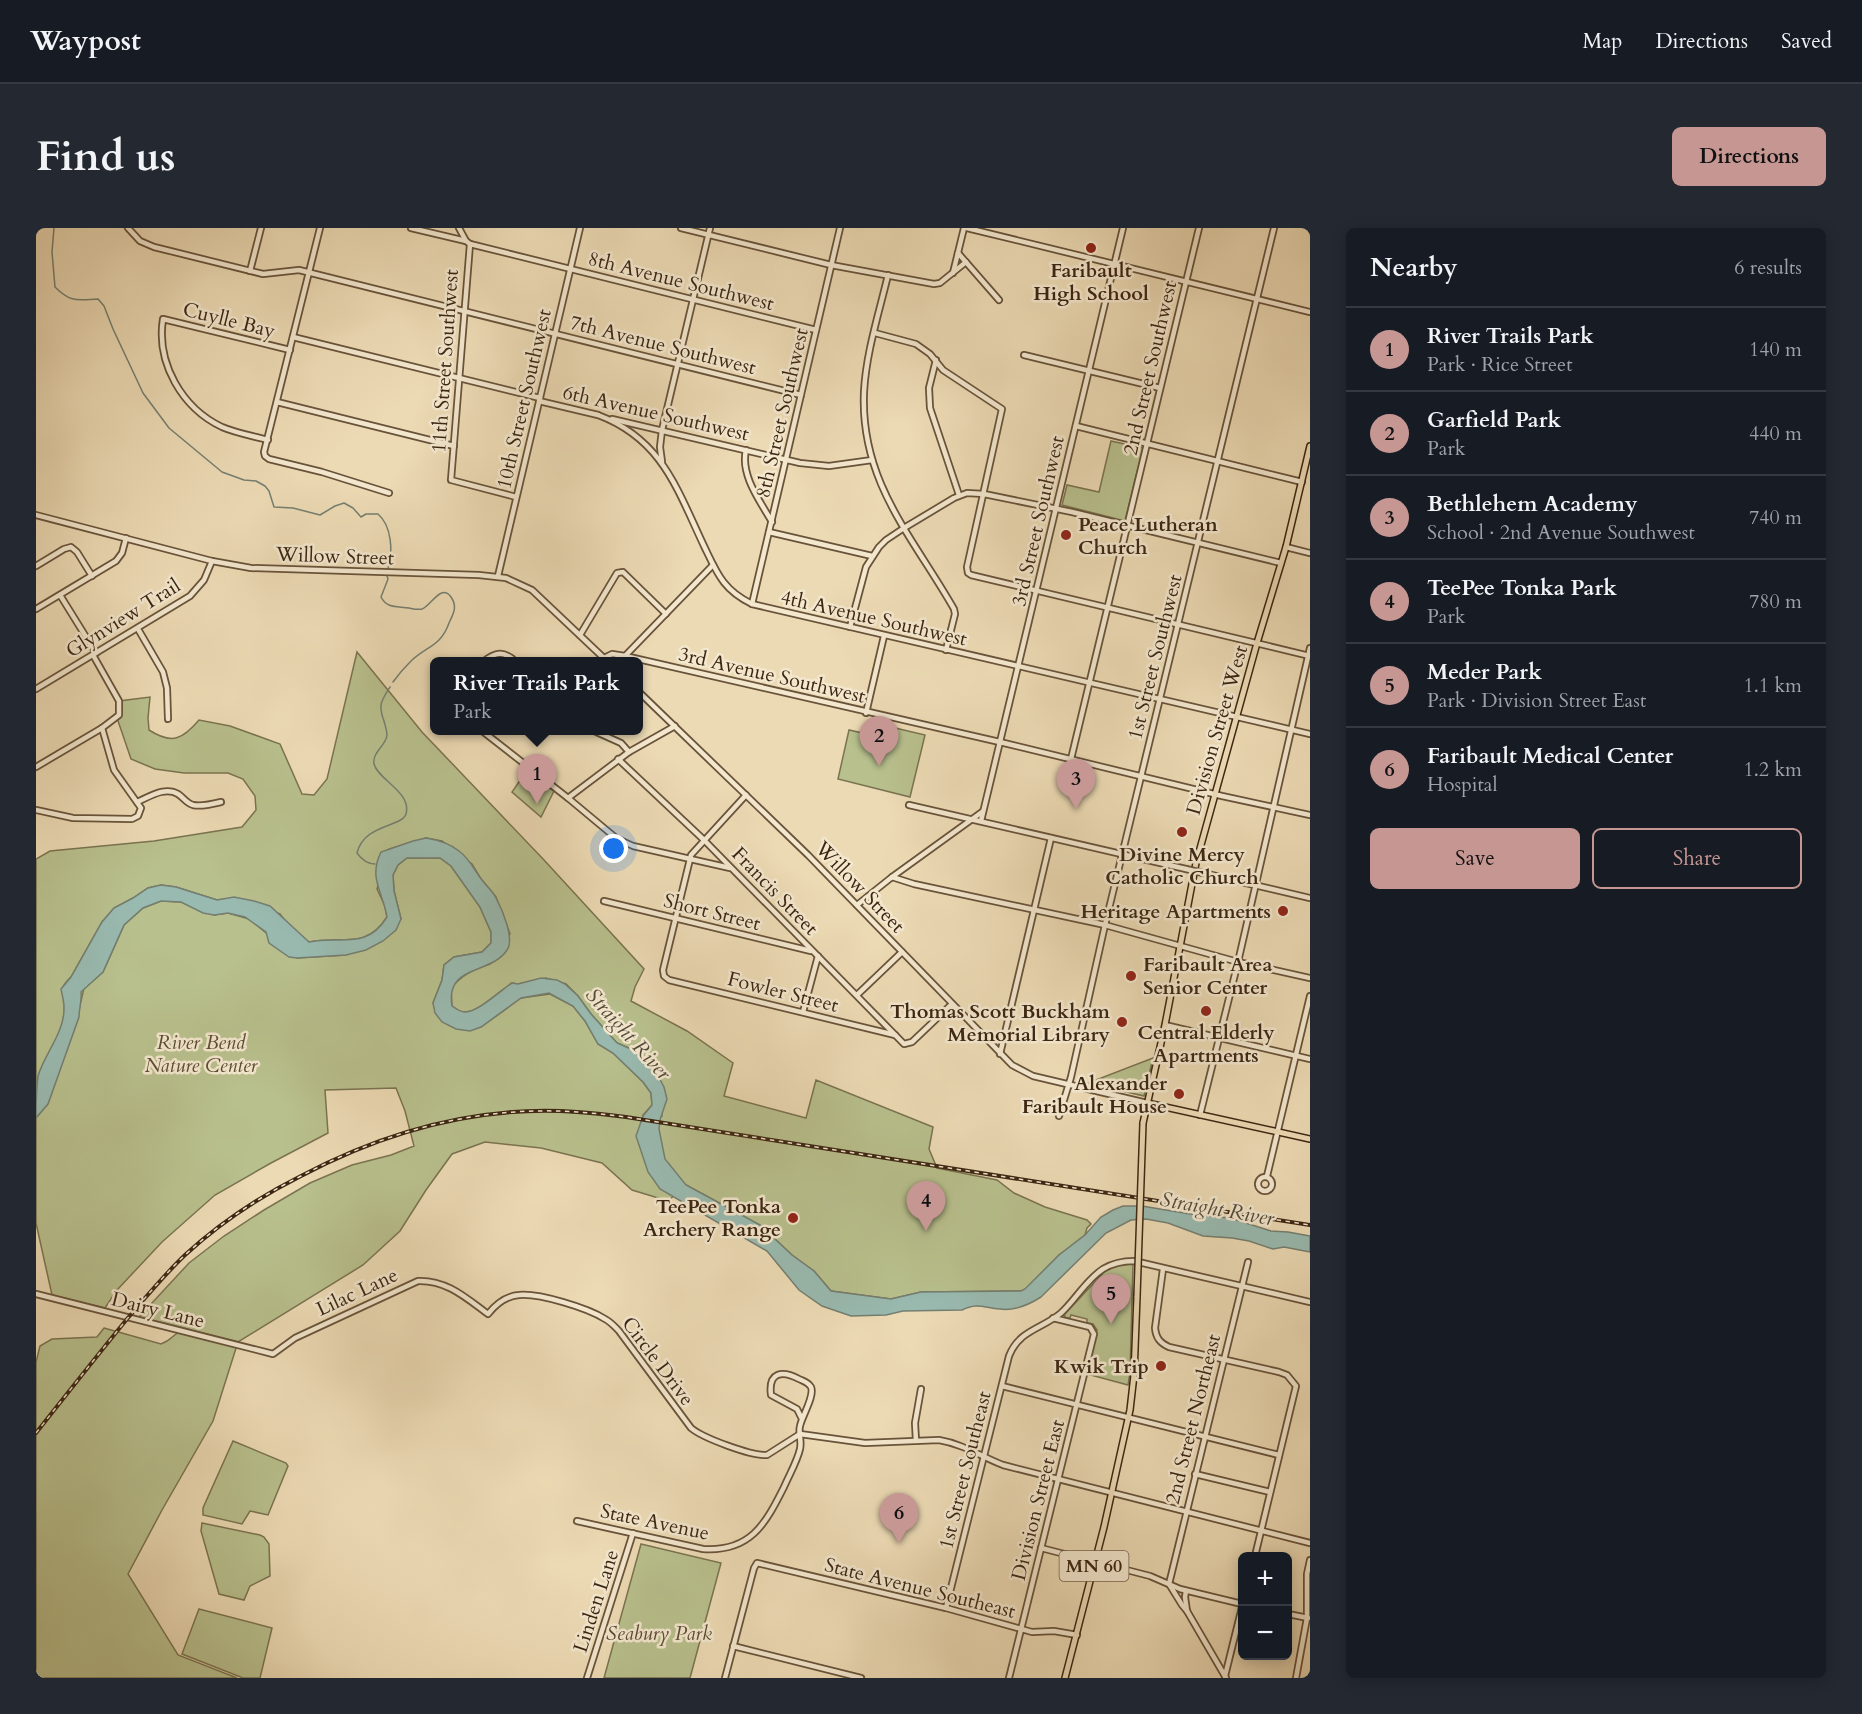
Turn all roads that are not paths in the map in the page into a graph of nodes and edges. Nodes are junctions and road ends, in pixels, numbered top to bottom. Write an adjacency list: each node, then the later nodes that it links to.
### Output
1 (128, 228): 21 (street, 7th Avenue Southwest)
2 (261, 228): 21 (street)
3 (320, 228): 22 (street)
4 (411, 228): 15 (street, 8th Avenue Southwest)
5 (459, 228): 15 (street, 11th Street Southwest)
6 (580, 228): 20 (street, 10th Street Southwest)
7 (681, 228): 14 (street)
8 (710, 228): 14 (street)
9 (840, 228): 19 (street, 8th Street Southwest)
10 (966, 228): 16 (street); 18 (street)
11 (1123, 228): 18 (street, 3rd Street Southwest)
12 (1199, 228): 25 (street, 2nd Street Southwest)
13 (1274, 228): 28 (street, 1st Street Southwest)
14 (709, 235): 19 (street); 26 (street)
15 (468, 243): 20 (street, 8th Avenue Southwest); 29 (street, 11th Street Southwest)
16 (958, 253): 17 (street); 23 (street)
17 (966, 262): 23 (street); 27 (street)
18 (1114, 264): 25 (street); 40 (street, 3rd Street Southwest)
19 (831, 265): 24 (street); 31 (street, 8th Street Southwest)
20 (571, 269): 26 (street, 8th Avenue Southwest); 33 (street, 10th Street Southwest)
21 (250, 271): 22 (street, 7th Avenue Southwest)
22 (309, 272): 29 (street, 7th Avenue Southwest); 34 (street)
23 (953, 273): 24 (street)
24 (888, 275): 32 (street)
25 (1185, 283): 28 (street); 43 (street, 2nd Street Southwest)
26 (693, 300): 31 (street, 8th Avenue Southwest); 38 (street)
27 (999, 300)
28 (1256, 300): 30 (street); 57 (street, 1st Street Southwest)
29 (464, 311): 33 (street, 7th Avenue Southwest); 41 (street, 11th Street Southwest)
30 (1310, 312)
31 (816, 330): 44 (street, 8th Street Southwest)
32 (874, 333): 37 (street); 56 (street)
33 (555, 334): 38 (street, 7th Avenue Southwest); 45 (street, 10th Street Southwest)
34 (293, 337): 35 (street); 41 (street, 6th Avenue Southwest)
35 (290, 350): 46 (street); 50 (street, Cuylle Bay)
36 (1024, 355): 40 (street)
37 (936, 360): 39 (street); 42 (street)
38 (678, 364): 44 (street, 7th Avenue Southwest); 49 (street)
39 (943, 370): 42 (street); 62 (street)
40 (1090, 370): 43 (street); 48 (street, 3rd Street Southwest)
41 (459, 379): 45 (street, 6th Avenue Southwest); 52 (street, 11th Street Southwest)
42 (932, 379): 63 (street)
43 (1160, 388): 51 (street, 2nd Street Southwest)
44 (801, 395): 55 (street, 8th Street Southwest)
45 (539, 400): 47 (street, 6th Avenue Southwest); 64 (street, 10th Street Southwest)
46 (277, 402): 50 (street); 52 (street)
47 (597, 415): 49 (street, 6th Avenue Southwest); 58 (street, 4th Avenue Southwest)
48 (1076, 426): 51 (street); 65 (street, 3rd Street Southwest)
49 (662, 430): 54 (street, 6th Avenue Southwest); 58 (street)
50 (268, 440): 61 (street)
51 (1147, 443): 57 (street); 68 (street, 2nd Street Southwest)
52 (454, 446): 64 (street, 11th Street Southwest)
53 (1310, 447): 59 (main road, Division Street West)
54 (746, 450): 55 (street, 6th Avenue Southwest); 67 (street)
55 (786, 459): 56 (street, 6th Avenue Southwest); 67 (street, 8th Street Southwest)
56 (872, 460): 69 (street)
57 (1218, 460): 60 (street); 72 (street, 1st Street Southwest)
58 (663, 464): 78 (street, 4th Avenue Southwest)
59 (1307, 470): 60 (main road, Division Street West)
60 (1302, 482): 73 (main road, Division Street West)
61 (389, 493)
62 (984, 494): 63 (street); 65 (street); 82 (street)
63 (959, 495): 69 (street)
64 (516, 497): 81 (street, 10th Street Southwest)
65 (1056, 509): 68 (street); 82 (street, 3rd Street Southwest)
66 (36, 515): 71 (street, Willow Street)
67 (772, 522): 70 (street, 8th Street Southwest)
68 (1127, 526): 72 (street); 85 (street, 2nd Street Southwest)
69 (904, 528): 75 (street); 95 (street)
70 (769, 532): 75 (street); 84 (street, 8th Street Southwest)
71 (126, 538): 76 (street, Willow Street); 80 (street)
72 (1198, 543): 77 (street); 88 (street, 1st Street Southwest)
73 (1286, 547): 74 (street); 77 (main road, Division Street West)
74 (1310, 553)
75 (872, 556): 89 (street)
76 (212, 561): 81 (street, Willow Street); 90 (street, Glynview Trail)
77 (1281, 563): 93 (main road, Division Street West)
78 (713, 565): 84 (street, 4th Avenue Southwest); 87 (street)
79 (36, 566): 80 (street)
80 (92, 576): 83 (street)
81 (498, 576): 91 (street, Willow Street)
82 (1037, 591): 85 (street); 105 (street, 3rd Street Southwest)
83 (60, 595): 86 (street); 96 (street)
84 (752, 604): 89 (street, 4th Avenue Southwest)
85 (1108, 608): 88 (street); 106 (street, 2nd Street Southwest)
86 (36, 609)
87 (666, 614): 91 (street); 97 (street)
88 (1179, 625): 93 (street); 109 (street, 1st Street Southwest)
89 (850, 627): 92 (street, 4th Avenue Southwest)
90 (138, 629): 96 (street, Glynview Trail); 112 (street)
91 (580, 635): 101 (street, Willow Street)
92 (884, 636): 95 (street, 4th Avenue Southwest); 110 (street)
93 (1257, 643): 98 (street); 111 (main road, Division Street West)
94 (1310, 648): 98 (street)
95 (946, 650): 105 (street, 4th Avenue Southwest)
96 (95, 654): 107 (street, Glynview Trail); 114 (street)
97 (625, 656): 102 (street, 3rd Avenue Southwest); 103 (street, 3rd Avenue Southwest)
98 (1309, 656): 115 (street)
99 (489, 657): 100 (street)
100 (512, 657)
101 (603, 657)
102 (609, 657)
103 (629, 657)
104 (643, 660): 110 (street, 3rd Avenue Southwest)
105 (1018, 667): 106 (street, 4th Avenue Southwest); 119 (street, 3rd Street Southwest)
106 (1090, 682): 109 (street, 4th Avenue Southwest); 122 (street, 2nd Street Southwest)
107 (36, 689)
108 (643, 696): 113 (street, Willow Street)
109 (1160, 699): 111 (street, 4th Avenue Southwest); 124 (street, 1st Street Southwest)
110 (866, 713): 119 (street, 3rd Avenue Southwest)
111 (1236, 716): 115 (street, 4th Avenue Southwest); 126 (main road, Division Street West)
112 (168, 719)
113 (675, 726): 120 (street); 125 (street, Willow Street)
114 (102, 728): 123 (street); 128 (street)
115 (1291, 730): 116 (street, 4th Avenue Southwest); 131 (street)
116 (1310, 734)
117 (487, 735): 127 (street)
118 (603, 735): 120 (street)
119 (1000, 742): 122 (street, 3rd Avenue Southwest); 133 (street, 3rd Street Southwest)
120 (629, 752): 121 (street)
121 (618, 759): 127 (street); 138 (street, Francis Street)
122 (1071, 759): 124 (street, 3rd Avenue Southwest)
123 (36, 767)
124 (1141, 777): 126 (street, 3rd Avenue Southwest); 139 (street, 1st Street Southwest)
125 (746, 795): 138 (street); 146 (street, Willow Street)
126 (1214, 795): 131 (street, 3rd Avenue Southwest); 150 (main road, Division Street West)
127 (568, 798): 140 (street)
128 (137, 801): 129 (street); 132 (street)
129 (222, 802)
130 (909, 805): 135 (street)
131 (1273, 807): 134 (street, 3rd Avenue Southwest); 143 (street)
132 (36, 810)
133 (983, 812): 135 (street); 136 (street, 3rd Street Southwest)
134 (1310, 815)
135 (972, 819): 136 (street); 142 (street)
136 (981, 821): 137 (street)
137 (1051, 838): 139 (street); 147 (street)
138 (704, 840): 140 (street); 141 (street, Francis Street)
139 (1123, 854): 143 (street, bridge); 149 (street, 1st Street Southwest)
140 (690, 859): 141 (street); 148 (street)
141 (732, 869): 152 (street, Francis Street)
142 (892, 877): 146 (street); 147 (street)
143 (1254, 886): 144 (street); 153 (street)
144 (1310, 898)
145 (604, 901): 148 (street, Short Street)
146 (857, 906): 151 (street, Willow Street)
147 (1034, 911): 149 (street); 162 (street)
148 (676, 918): 152 (street, Short Street); 158 (street, Fowler Street)
149 (1105, 925): 150 (street); 165 (street, 1st Street Southwest)
150 (1180, 945): 153 (street); 159 (main road, Division Street West)
151 (902, 952): 155 (street); 157 (street, Willow Street)
152 (816, 954): 155 (street, Francis Street); 158 (street)
153 (1238, 962): 154 (street); 161 (street)
154 (1310, 978)
155 (856, 995): 160 (street, Francis Street)
156 (1310, 996): 163 (street)
157 (952, 1004): 160 (street, Francis Street); 162 (street, Willow Street)
158 (803, 1012): 160 (street, Fowler Street)
159 (1165, 1025): 161 (street); 166 (main road)
160 (895, 1035)
161 (1218, 1037): 163 (street); 167 (street)
162 (1000, 1054): 165 (street, Willow Street)
163 (1296, 1056): 164 (street); 169 (street)
164 (1310, 1059)
165 (1070, 1084): 166 (street, Willow Street); 168 (street)
166 (1147, 1103): 167 (main road); 184 (main road, MN 60, bridge)
167 (1200, 1115): 169 (main road)
168 (1059, 1116)
169 (1277, 1131): 170 (main road); 171 (street)
170 (1310, 1139)
171 (1267, 1176)
172 (1248, 1262): 174 (street, 2nd Street Northeast)
173 (1163, 1269): 174 (street); 178 (street); 180 (street)
174 (1242, 1287): 176 (street); 180 (street, 2nd Street Northeast)
175 (36, 1294): 179 (street, Dairy Lane)
176 (1310, 1302)
177 (488, 1314): 179 (street, Lilac Lane); 186 (street, Circle Drive)
178 (1053, 1318): 181 (street, 1st Street Southeast); 183 (street, Division Street East)
179 (273, 1354)
180 (1223, 1358): 187 (street, 2nd Street Northeast); 189 (street)
181 (1002, 1386): 183 (street); 190 (street, 1st Street Southeast)
182 (921, 1389): 188 (street)
183 (1077, 1405): 184 (street); 192 (street, Division Street East)
184 (1128, 1418): 187 (street); 193 (main road, MN 60)
185 (802, 1419): 185 (street, State Avenue); 186 (street, State Avenue)
186 (800, 1434): 188 (street); 198 (street, State Avenue)
187 (1204, 1437): 189 (street); 191 (street, 2nd Street Northeast)
188 (916, 1441): 190 (street)
189 (1279, 1455): 194 (street)
190 (985, 1457): 192 (street); 207 (street, 1st Street Southeast)
191 (1196, 1474): 194 (street); 195 (street, 2nd Street Northeast)
192 (1058, 1479): 193 (street); 200 (street, Division Street East)
193 (1112, 1492): 195 (street); 203 (main road, MN 60)
194 (1270, 1492): 197 (street)
195 (1186, 1510): 197 (street); 204 (street, 2nd Street Northeast)
196 (577, 1521): 198 (street, State Avenue)
197 (1262, 1529): 199 (street); 201 (street)
198 (633, 1533): 216 (street, Linden Lane)
199 (1310, 1543)
200 (1041, 1548): 203 (street); 212 (street, Division Street East)
201 (1256, 1552)
202 (1310, 1560): 210 (street)
203 (1095, 1563): 204 (street); 213 (main road, MN 60)
204 (1169, 1584): 205 (street); 208 (street)
205 (1186, 1591): 206 (street); 208 (street)
206 (1238, 1605)
207 (946, 1608): 212 (street, State Avenue Southeast); 214 (street, State Avenue Southeast)
208 (1187, 1611): 215 (street)
209 (1292, 1615): 210 (street)
210 (1309, 1618): 221 (street)
211 (1238, 1624): 215 (street)
212 (1021, 1629): 213 (street, State Avenue Southeast); 219 (street, Division Street East)
213 (1077, 1635): 220 (main road, MN 60)
214 (733, 1646): 217 (street); 218 (street)
215 (1226, 1677)
216 (587, 1678)
217 (725, 1678)
218 (861, 1678)
219 (1009, 1678)
220 (1065, 1678)
221 (1296, 1678)

